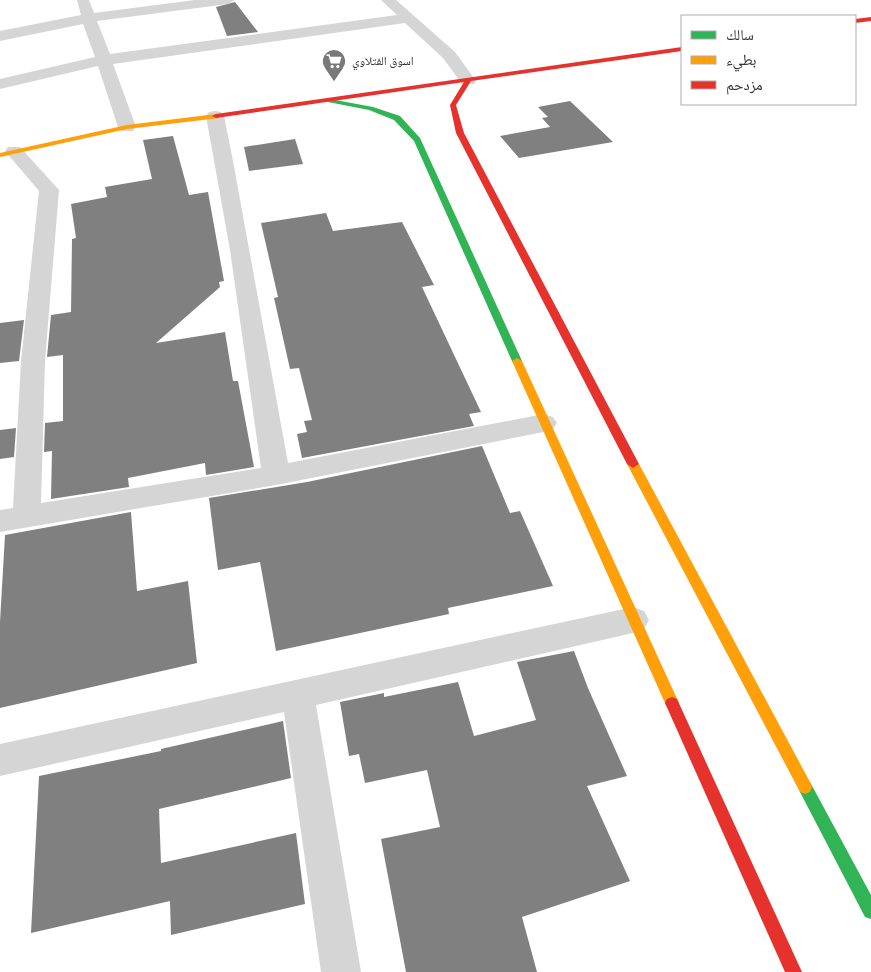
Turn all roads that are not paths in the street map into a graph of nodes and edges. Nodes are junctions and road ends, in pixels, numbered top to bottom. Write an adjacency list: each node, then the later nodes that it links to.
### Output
1 (83, 0): 4 (street)
2 (228, 0): 4 (street)
3 (388, 0): 5 (street)
4 (89, 18): 8 (street); 10 (street)
5 (410, 18): 10 (street); 11 (street)
6 (871, 19): 7 (street)
7 (856, 22)
8 (0, 36)
9 (681, 49): 11 (street)
10 (104, 60): 12 (street); 15 (street)
11 (468, 81): 13 (street); 18 (street)
12 (0, 84)
13 (330, 101): 14 (street); 19 (street)
14 (215, 116): 15 (street); 22 (street)
15 (127, 127): 20 (street)
16 (447, 129): 18 (street)
17 (427, 131): 19 (street)
18 (460, 132): 28 (street)
19 (417, 140): 21 (street)
20 (7, 153): 23 (street)
21 (544, 423): 22 (street); 25 (street)
22 (276, 475): 23 (street)
23 (27, 516): 24 (street)
24 (0, 521)
25 (633, 620): 26 (street); 30 (street)
26 (298, 694): 27 (street); 29 (street)
27 (0, 760)
28 (871, 911)
29 (341, 972)
30 (794, 972)

